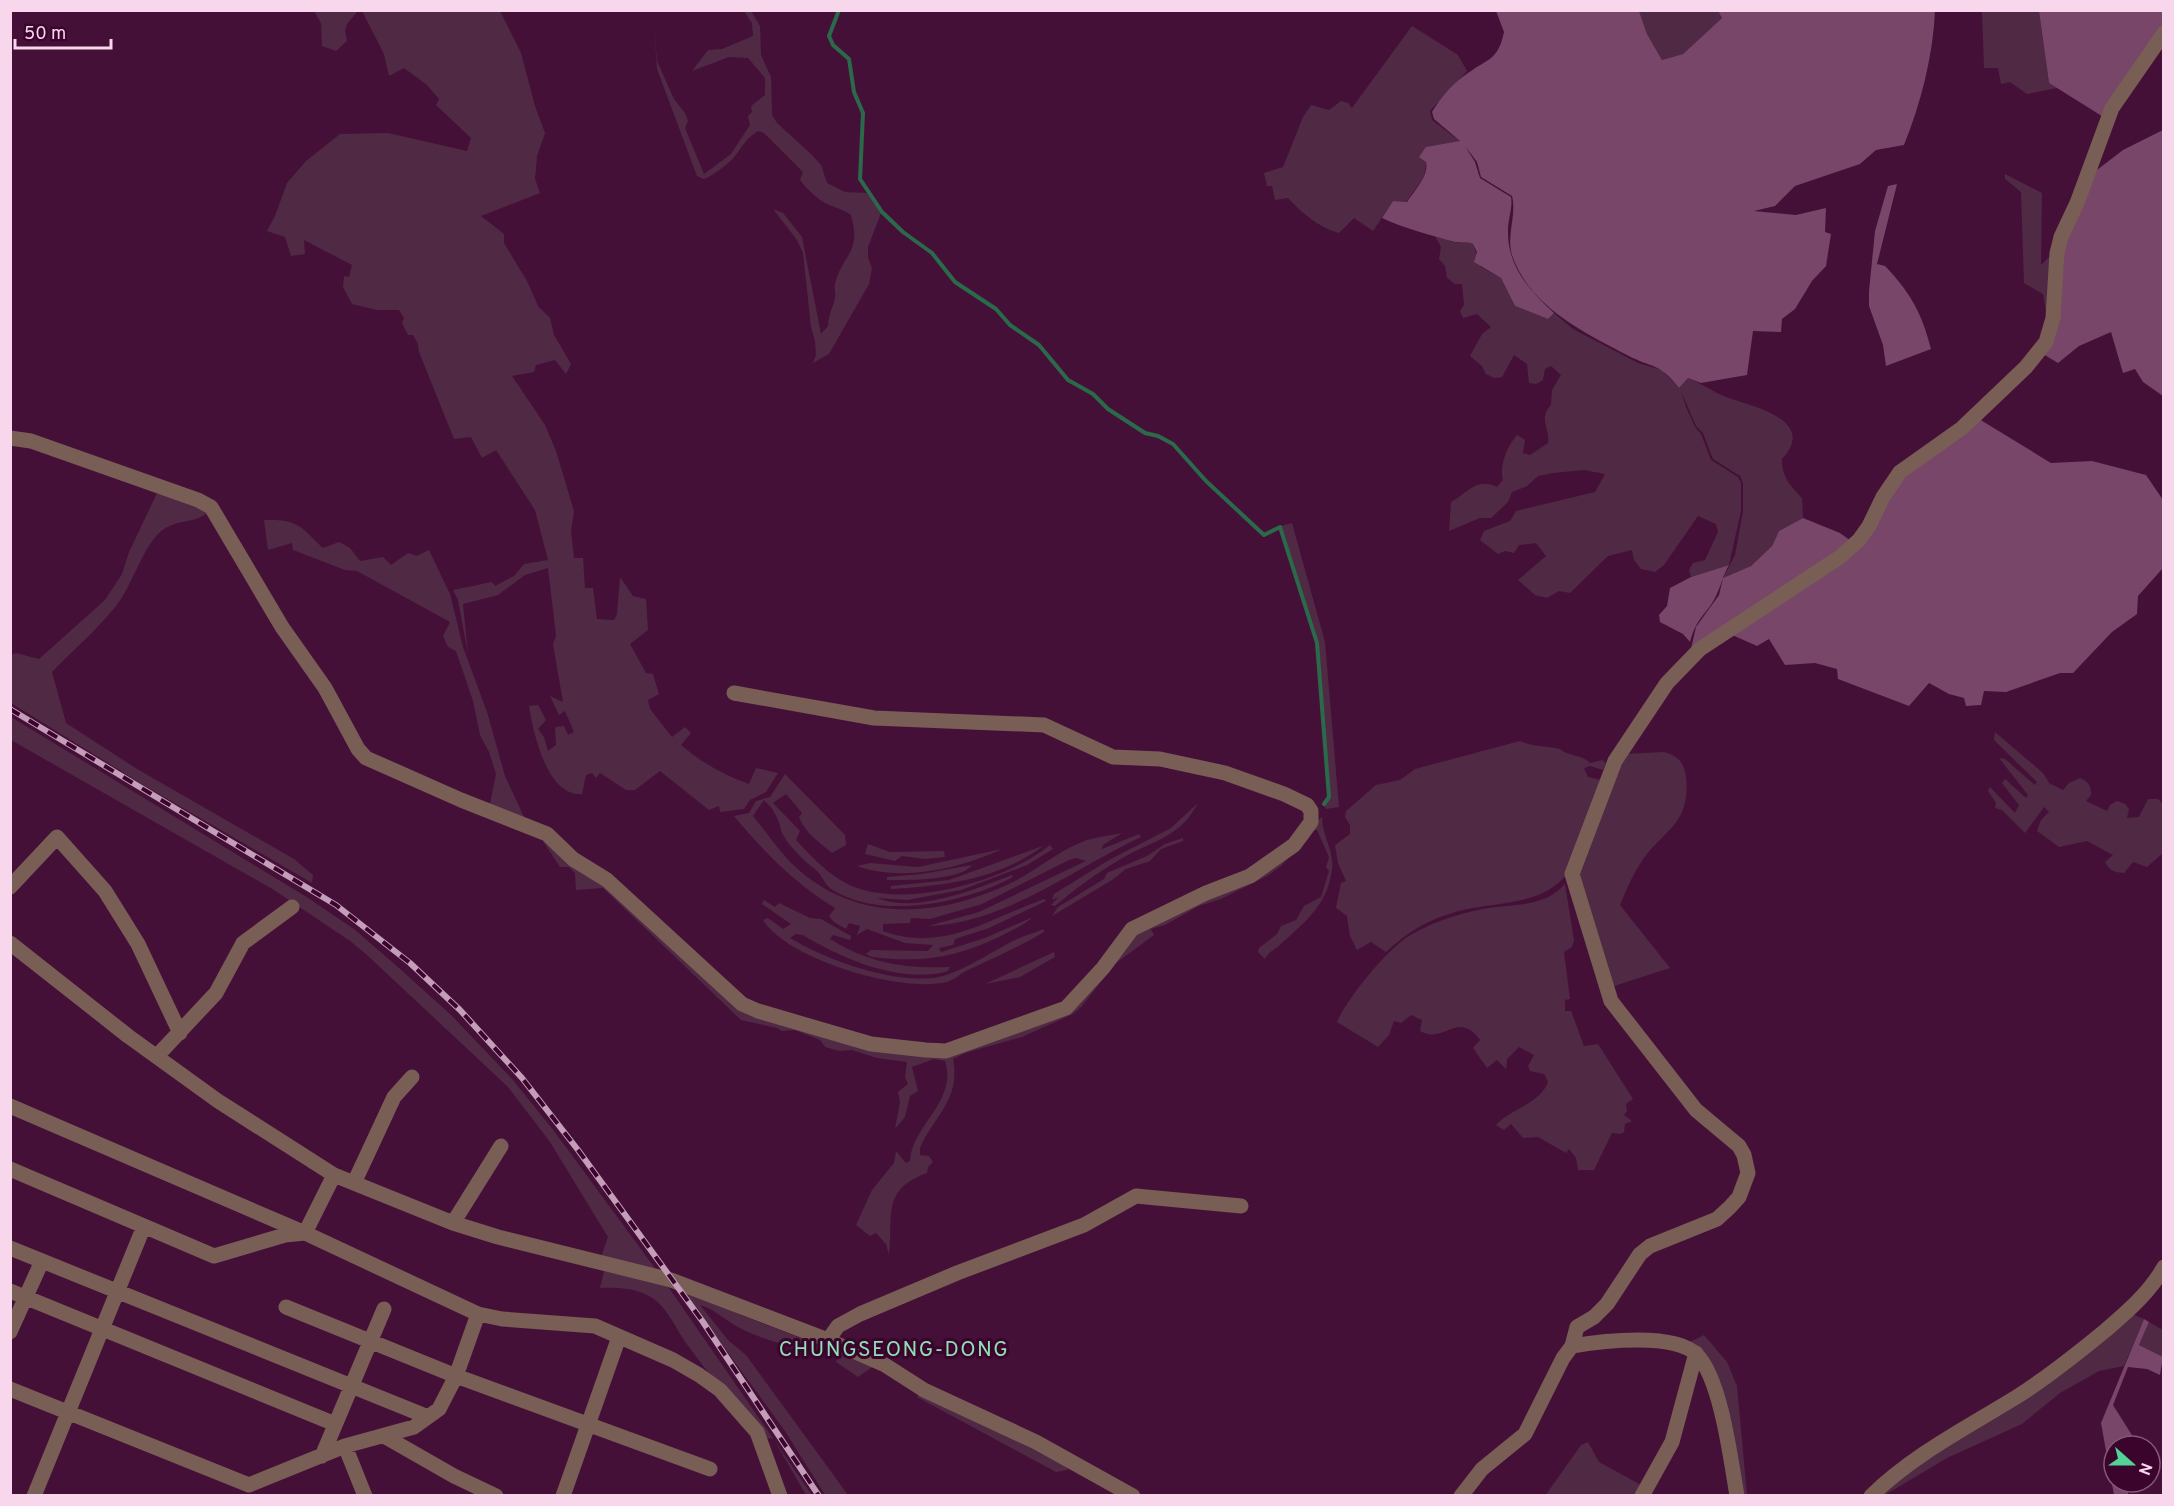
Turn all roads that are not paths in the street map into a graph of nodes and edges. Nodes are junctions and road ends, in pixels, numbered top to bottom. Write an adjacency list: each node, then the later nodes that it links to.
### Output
1 (2163, 33): 33 (street)
2 (10, 438): 3 (street)
3 (734, 693)
4 (10, 887): 7 (street)
5 (292, 907): 7 (street)
6 (10, 943): 8 (street)
7 (180, 1033): 8 (street)
8 (157, 1056): 13 (street)
9 (412, 1077): 14 (street)
10 (10, 1106): 18 (street)
11 (501, 1146): 16 (street)
12 (10, 1169): 17 (street)
13 (334, 1175): 14 (street); 18 (street)
14 (354, 1183): 16 (street)
15 (1240, 1206): 31 (street)
16 (453, 1223): 31 (street)
17 (144, 1226): 18 (street); 23 (street)
18 (305, 1233): 27 (street)
19 (10, 1248): 20 (street)
20 (42, 1261): 23 (street); 24 (street)
21 (2163, 1267): 56 (street)
22 (10, 1291): 24 (street)
23 (117, 1291): 28 (street); 36 (street)
24 (26, 1297): 28 (street); 29 (street)
25 (286, 1307): 32 (street)
26 (384, 1310): 32 (street)
27 (478, 1314): 30 (street); 35 (street)
28 (102, 1328): 38 (street); 40 (street)
29 (10, 1332)
30 (619, 1336): 41 (street); 51 (street)
31 (828, 1340): 52 (street)
32 (371, 1341): 35 (street); 36 (street)
33 (1572, 1346): 34 (street); 53 (street)
34 (1696, 1353): 54 (street); 55 (street)
35 (456, 1376): 39 (street); 41 (street)
36 (351, 1386): 39 (street); 40 (street)
37 (10, 1389): 38 (street)
38 (67, 1413): 46 (street); 47 (street)
39 (428, 1417): 42 (street)
40 (335, 1424): 44 (street)
41 (588, 1424): 45 (street); 50 (street)
42 (384, 1436): 43 (street); 49 (street)
43 (345, 1446): 44 (street); 48 (street)
44 (322, 1456): 46 (street)
45 (710, 1469)
46 (248, 1490)
47 (34, 1496)
48 (365, 1496)
49 (496, 1496)
50 (564, 1496)
51 (780, 1496)
52 (1133, 1496)
53 (1461, 1496)
54 (1642, 1496)
55 (1737, 1496)
56 (1871, 1496)

